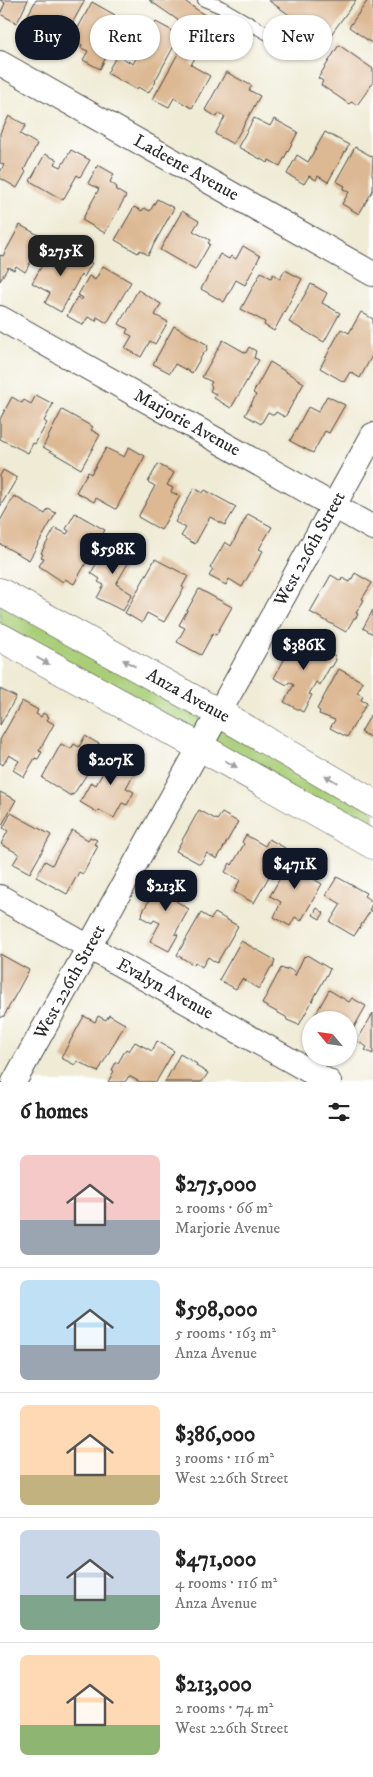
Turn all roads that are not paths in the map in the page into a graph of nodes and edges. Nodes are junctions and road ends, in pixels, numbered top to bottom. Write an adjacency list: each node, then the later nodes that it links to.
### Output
1 (204, 0): 2 (lane)
2 (263, 31)
3 (0, 63): 4 (street, Ladeene Avenue)
4 (373, 274)
5 (0, 318): 7 (street, Marjorie Avenue)
6 (373, 435): 7 (street, West 226th Street)
7 (334, 506): 8 (street, Marjorie Avenue); 11 (street, West 226th Street)
8 (373, 528)
9 (0, 592): 11 (main road, Anza Avenue, one-way to 9)
10 (0, 637): 12 (main road, one-way to 12)
11 (219, 713): 12 (street, West 226th Street); 13 (main road, Anza Avenue, one-way to 11)
12 (200, 747): 14 (main road, one-way to 14); 16 (street, West 226th Street)
13 (373, 803)
14 (373, 845)
15 (0, 897): 16 (street, Evalyn Avenue)
16 (89, 946): 17 (street, West 226th Street); 18 (street, Evalyn Avenue)
17 (14, 1082)
18 (329, 1082)

